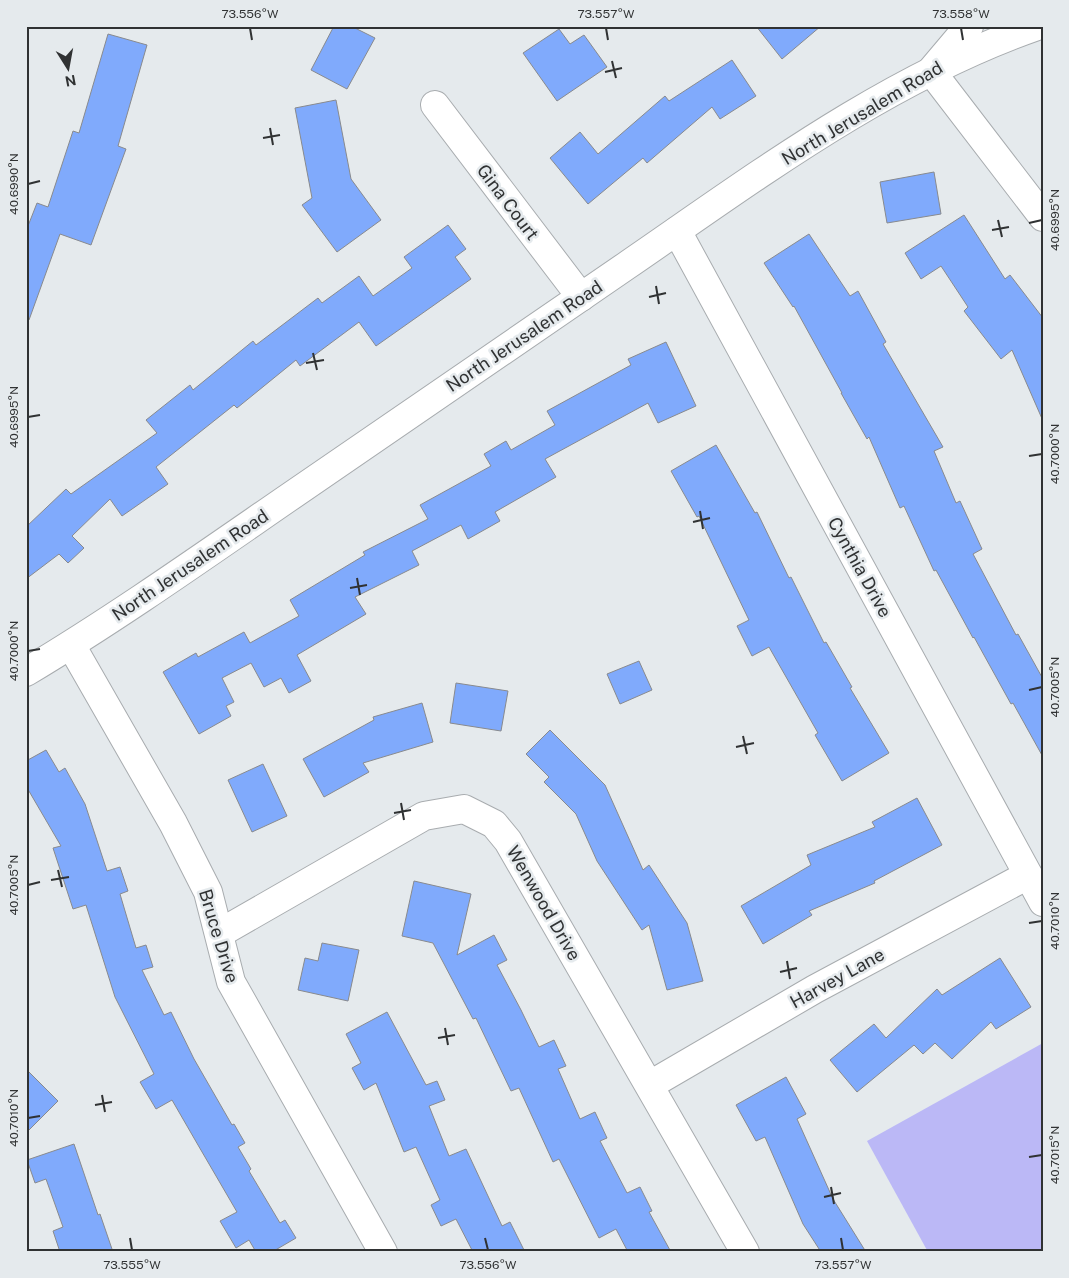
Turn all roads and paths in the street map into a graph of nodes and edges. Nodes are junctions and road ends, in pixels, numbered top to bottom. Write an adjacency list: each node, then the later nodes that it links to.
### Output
1 (969, 26): 3 (street)
2 (1037, 26): 3 (street, North Jerusalem Road)
3 (931, 71): 5 (street); 6 (street, North Jerusalem Road)
4 (436, 105): 7 (street, Gina Court)
5 (1043, 217)
6 (676, 232): 7 (street, North Jerusalem Road); 10 (street, Cynthia Drive)
7 (581, 297): 8 (street, North Jerusalem Road)
8 (70, 645): 9 (street, North Jerusalem Road); 12 (street, Bruce Drive)
9 (26, 672)
10 (1028, 875): 11 (street, Cynthia Drive); 13 (street, Harvey Lane)
11 (1043, 902)
12 (220, 933): 13 (street, Wenwood Drive); 14 (street, Bruce Drive)
13 (650, 1086): 15 (street, Wenwood Drive)
14 (383, 1252)
15 (745, 1252)

